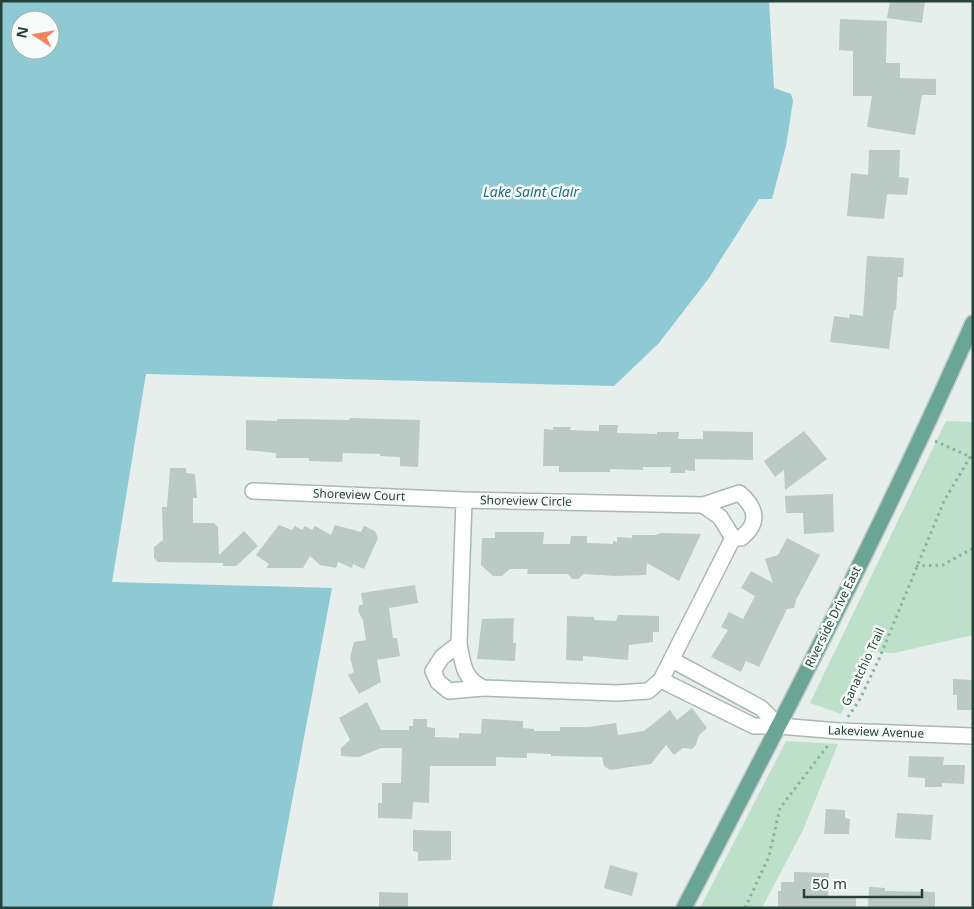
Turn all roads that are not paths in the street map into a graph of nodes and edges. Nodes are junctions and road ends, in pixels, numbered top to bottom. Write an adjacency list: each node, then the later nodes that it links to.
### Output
1 (973, 323): 10 (main road, Riverside Drive East)
2 (254, 491): 3 (street, Shoreview Court)
3 (464, 500): 4 (street, Shoreview Circle); 6 (street, Shoreview Circle)
4 (703, 505): 5 (street); 5 (street, Shoreview Circle)
5 (733, 538): 7 (street)
6 (459, 644): 9 (street, Shoreview Circle); 9 (street)
7 (672, 660): 8 (street); 10 (street)
8 (662, 680): 9 (street); 10 (street)
9 (483, 688)
10 (780, 726): 11 (street, Lakeview Avenue); 12 (main road, Riverside Drive East)
11 (973, 736)
12 (684, 908)

